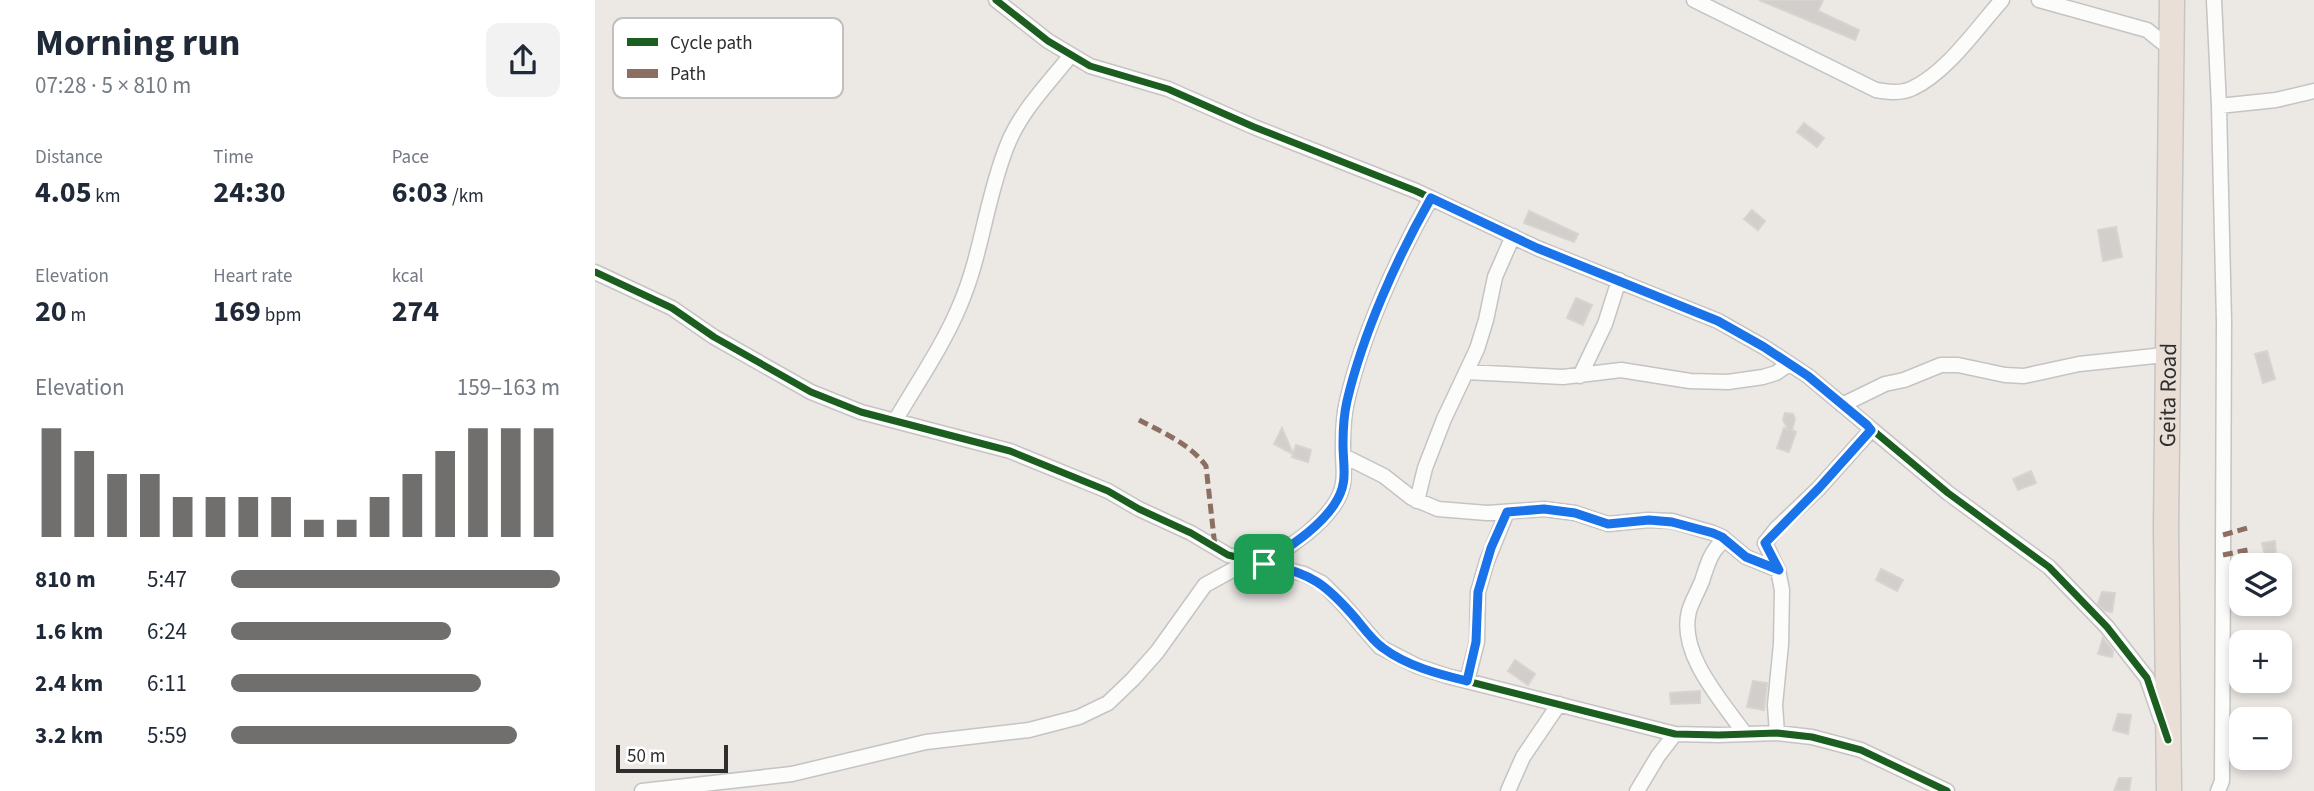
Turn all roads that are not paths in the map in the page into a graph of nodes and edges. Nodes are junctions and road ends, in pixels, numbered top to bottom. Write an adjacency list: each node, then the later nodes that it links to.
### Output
1 (996, 0): 8 (street)
2 (1695, 0): 3 (street)
3 (2002, 0)
4 (2039, 0): 7 (street)
5 (2172, 0): 7 (highway, Geita Road)
6 (2214, 0): 10 (street)
7 (2172, 50): 15 (highway, Geita Road)
8 (1071, 55): 11 (street); 20 (street)
9 (2314, 91): 10 (street)
10 (2219, 106): 39 (street)
11 (1431, 198): 12 (street); 22 (street)
12 (1513, 236): 14 (street); 17 (street)
13 (595, 272): 20 (street)
14 (1619, 281): 16 (street); 18 (street)
15 (2168, 361): 19 (street); 33 (highway, Geita Road)
16 (1789, 364): 18 (street); 19 (street)
17 (1466, 372): 18 (street); 23 (street)
18 (1580, 376)
19 (1842, 405): 21 (street)
20 (895, 421): 26 (street)
21 (1871, 430): 27 (street); 33 (street)
22 (1344, 457): 23 (street); 26 (street)
23 (1417, 501): 24 (street)
24 (1507, 512): 25 (street); 28 (street)
25 (1725, 540): 27 (street); 32 (street)
26 (1257, 563): 28 (street); 34 (street)
27 (1779, 570): 30 (street)
28 (1467, 681): 29 (street)
29 (1559, 704): 31 (street); 35 (street)
30 (1777, 733): 32 (street); 37 (street)
31 (1675, 734): 32 (street); 36 (street)
32 (1745, 734)
33 (2168, 740): 38 (highway, Geita Road)
34 (642, 791)
35 (1508, 791)
36 (1637, 791)
37 (1947, 791)
38 (2169, 791)
39 (2218, 791)

